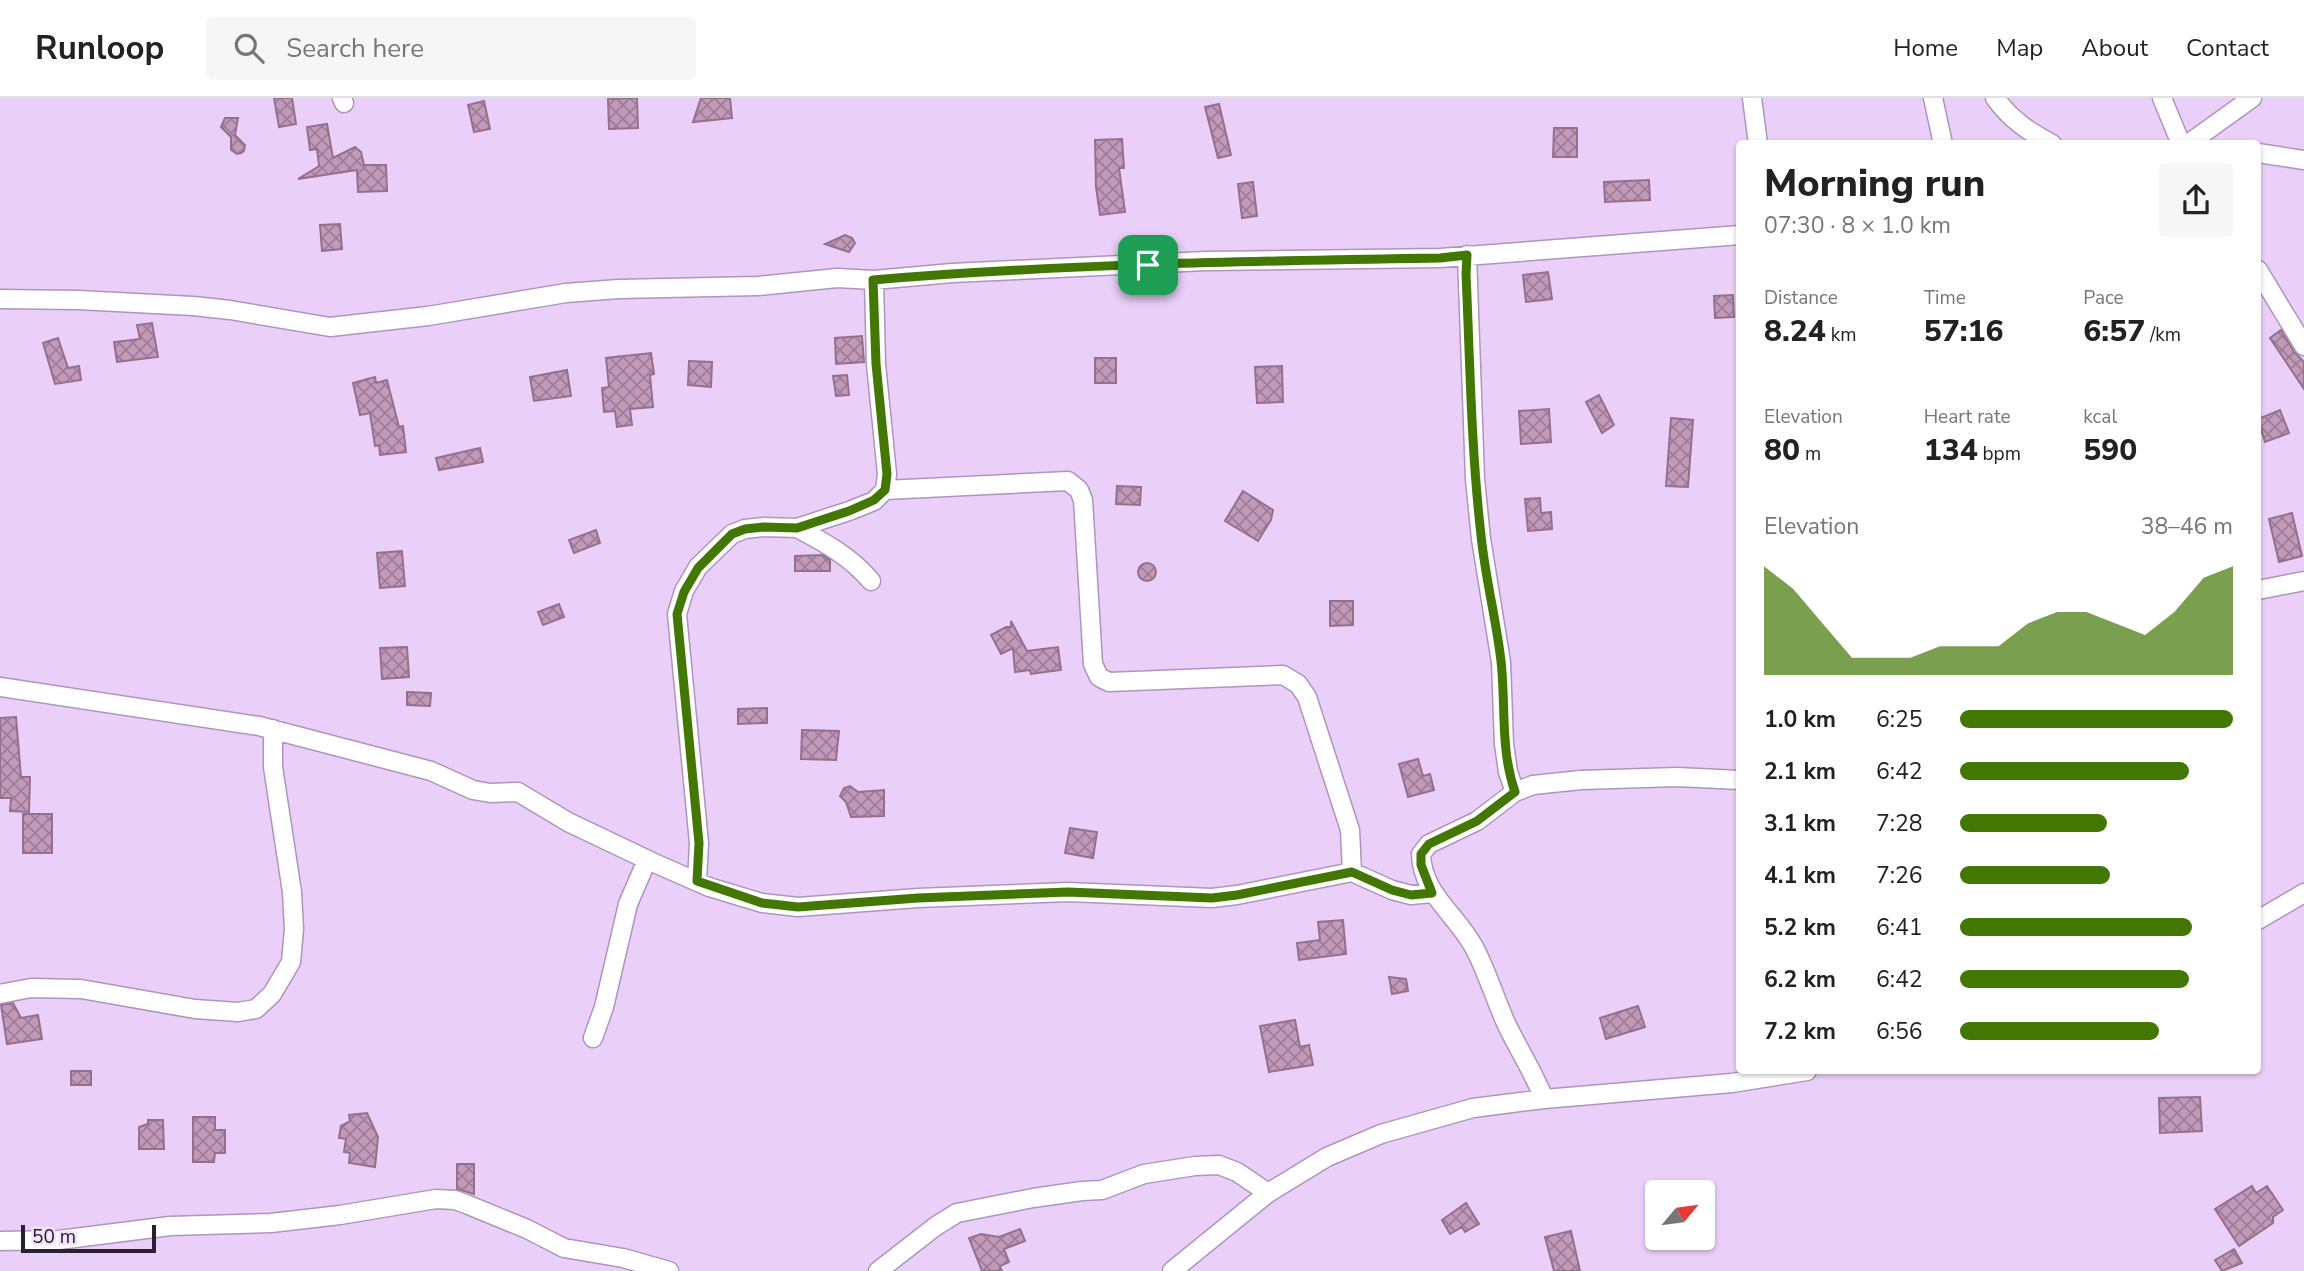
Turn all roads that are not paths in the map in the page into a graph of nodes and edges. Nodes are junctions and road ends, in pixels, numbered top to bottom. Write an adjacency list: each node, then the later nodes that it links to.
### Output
1 (1752, 98): 6 (street)
2 (1933, 98): 7 (street)
3 (1995, 98): 8 (street)
4 (2162, 98): 9 (street)
5 (2252, 98): 10 (street)
6 (1757, 140)
7 (1942, 140)
8 (2045, 140)
9 (2179, 140)
10 (2194, 140)
11 (2261, 153): 12 (street)
12 (2304, 160)
13 (1736, 234): 14 (street)
14 (1467, 255): 16 (street); 27 (street)
15 (2261, 275): 18 (street)
16 (873, 280): 17 (street); 19 (street)
17 (0, 299)
18 (2304, 346)
19 (885, 490): 20 (street); 29 (street)
20 (797, 528): 21 (street); 30 (street)
21 (871, 581)
22 (2304, 581): 23 (street)
23 (2261, 589)
24 (0, 688): 25 (street)
25 (273, 729): 28 (street); 34 (street)
26 (1736, 780): 27 (street)
27 (1515, 792): 31 (street)
28 (647, 860): 30 (street); 35 (street)
29 (1352, 872): 30 (street); 31 (street)
30 (697, 881)
31 (1432, 893): 37 (street)
32 (2304, 893): 33 (street)
33 (2261, 918)
34 (0, 994)
35 (593, 1038)
36 (1788, 1074): 37 (street)
37 (1544, 1098): 38 (street)
38 (1268, 1193): 41 (street); 42 (street)
39 (0, 1241): 40 (street)
40 (668, 1271)
41 (878, 1271)
42 (1172, 1271)

